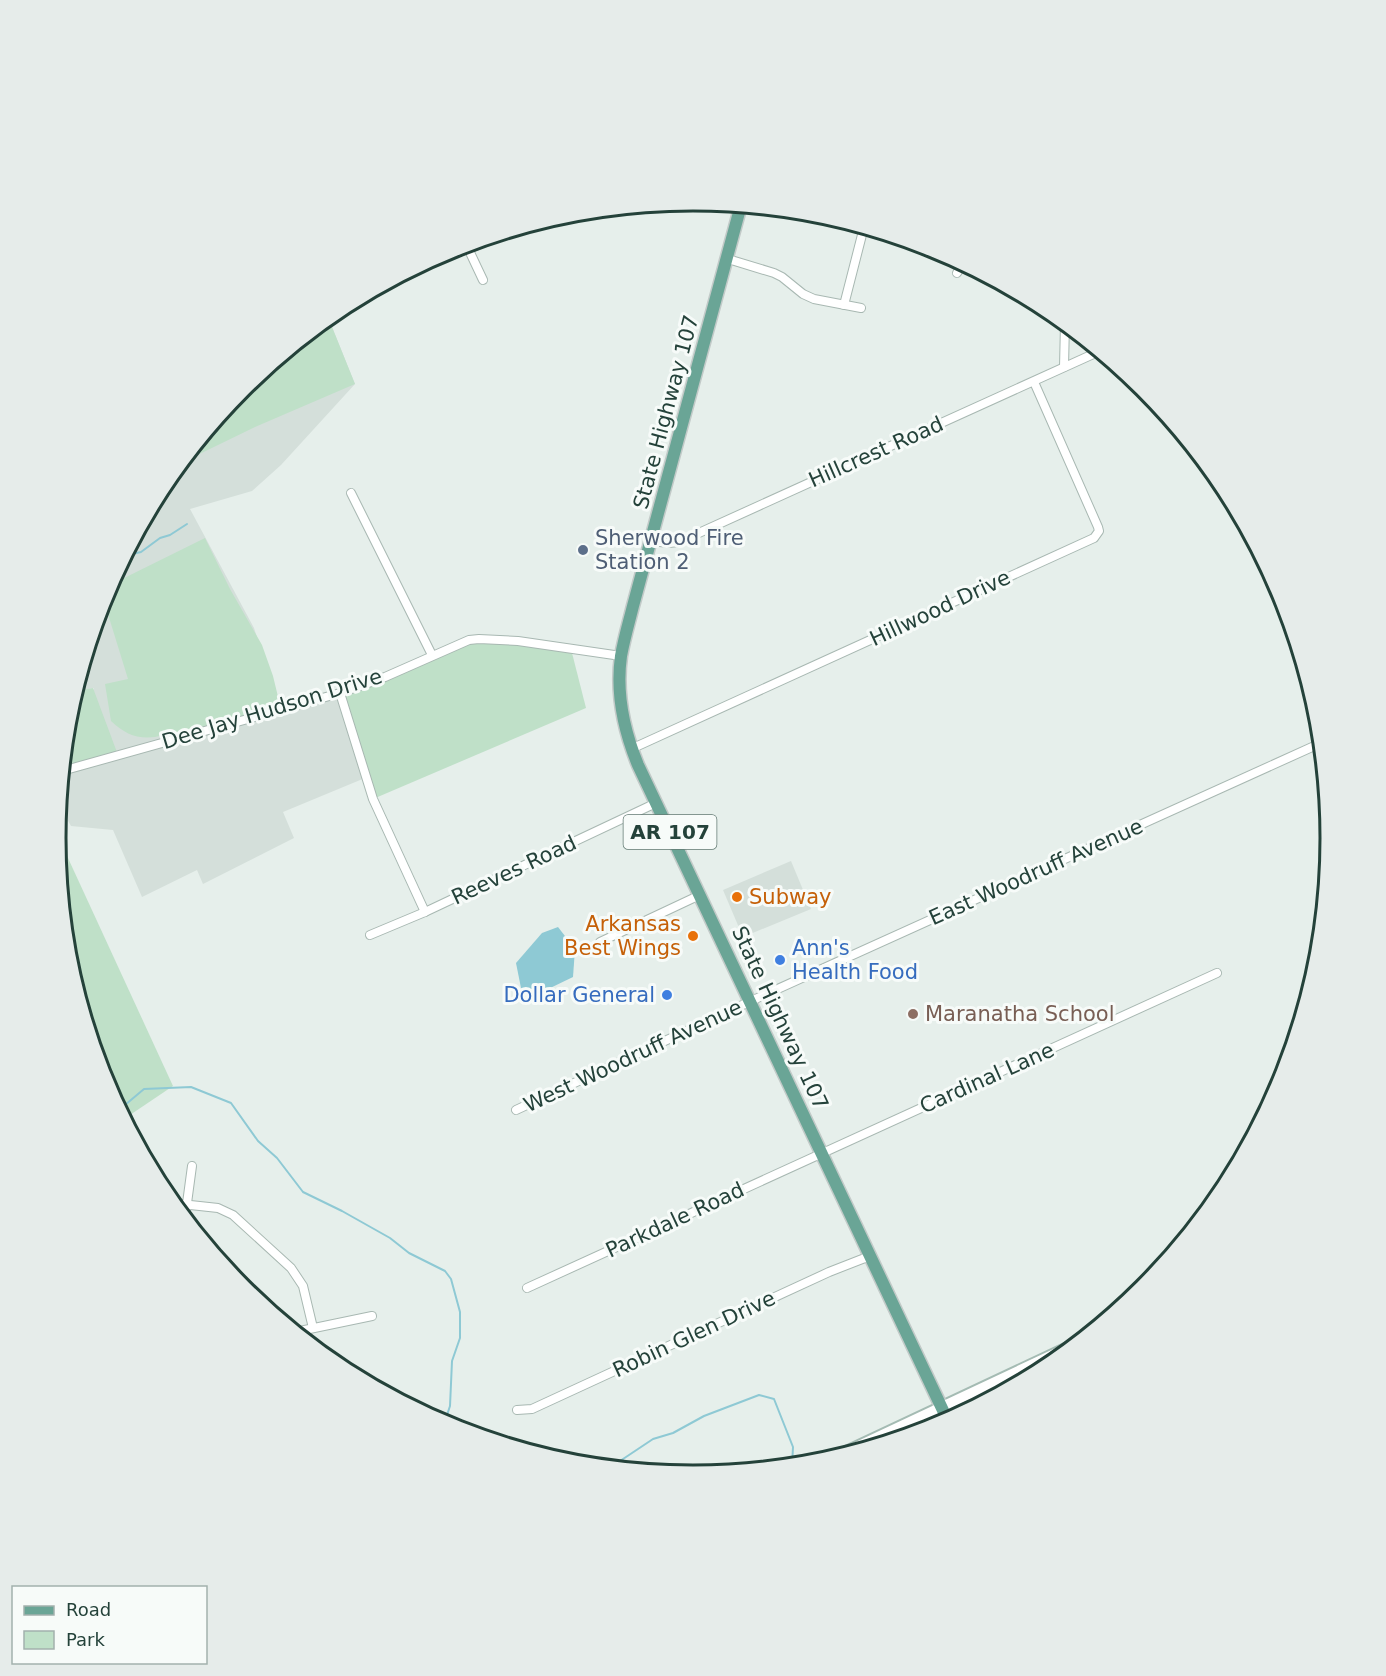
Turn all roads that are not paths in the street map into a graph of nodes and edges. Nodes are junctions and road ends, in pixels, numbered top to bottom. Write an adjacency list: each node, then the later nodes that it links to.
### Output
1 (739, 213): 4 (main road, State Highway 107 / AR 107)
2 (862, 234): 6 (street)
3 (470, 252): 5 (street)
4 (728, 259): 6 (street); 13 (main road, State Highway 107 / AR 107)
5 (483, 280)
6 (844, 305): 7 (street)
7 (861, 308)
8 (1065, 334): 10 (street)
9 (1091, 355): 10 (street, Hillcrest Road)
10 (1064, 367): 11 (street, Hillcrest Road)
11 (1034, 382): 13 (street, Hillcrest Road); 18 (street, Hillwood Drive)
12 (351, 493): 14 (street)
13 (651, 540): 15 (main road, State Highway 107 / AR 107)
14 (432, 655): 15 (street, Dee Jay Hudson Drive); 16 (street, Dee Jay Hudson Drive)
15 (621, 656): 18 (main road, State Highway 107 / AR 107)
16 (340, 693): 19 (street, Dee Jay Hudson Drive); 22 (street)
17 (1313, 746): 26 (street, East Woodruff Avenue)
18 (631, 749): 20 (main road, State Highway 107 / AR 107)
19 (70, 769)
20 (656, 803): 21 (main road, State Highway 107 / AR 107); 22 (street, Reeves Road)
21 (700, 895): 24 (street); 26 (main road, State Highway 107 / AR 107)
22 (425, 912): 23 (street, Reeves Road)
23 (370, 935)
24 (600, 942)
25 (1217, 973): 28 (street, Cardinal Lane)
26 (751, 1001): 27 (street, West Woodruff Avenue); 28 (main road, State Highway 107 / AR 107)
27 (516, 1110)
28 (822, 1153): 31 (main road, State Highway 107 / AR 107); 32 (street, Parkdale Road)
29 (192, 1166): 30 (street)
30 (186, 1204): 34 (street)
31 (870, 1256): 37 (main road, State Highway 107 / AR 107); 38 (street, Robin Glen Drive)
32 (527, 1288)
33 (372, 1316): 34 (street)
34 (313, 1328): 35 (street)
35 (305, 1330)
36 (1032, 1365): 37 (street)
37 (942, 1407): 39 (main road, State Highway 107 / AR 107); 40 (street)
38 (517, 1410)
39 (944, 1412)
40 (878, 1437)

